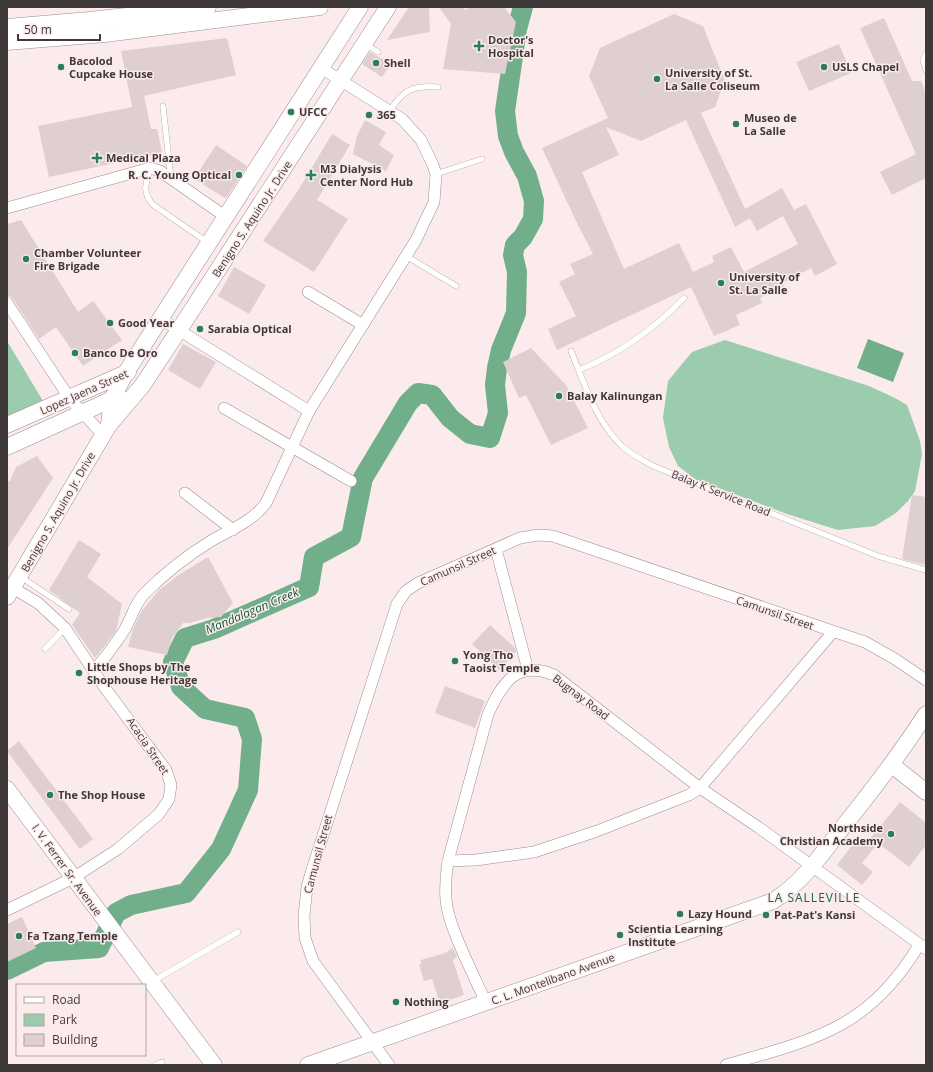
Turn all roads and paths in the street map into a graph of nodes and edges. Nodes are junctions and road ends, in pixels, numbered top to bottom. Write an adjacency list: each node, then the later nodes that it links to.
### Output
1 (208, 7): 5 (main road)
2 (320, 7): 5 (main road)
3 (360, 7): 9 (main road, Benigno S. Aquino Jr. Drive)
4 (388, 7): 11 (main road, Benigno S. Aquino Jr. Drive)
5 (173, 15): 6 (main road); 7 (main road)
6 (7, 27)
7 (7, 42)
8 (926, 53): 10 (lane)
9 (321, 68): 11 (street); 15 (main road, Benigno S. Aquino Jr. Drive)
10 (926, 70)
11 (341, 80): 14 (street); 16 (main road, Benigno S. Aquino Jr. Drive)
12 (438, 87): 14 (lane)
13 (163, 106): 20 (lane)
14 (389, 111): 19 (street)
15 (288, 119): 16 (main road); 22 (main road, Benigno S. Aquino Jr. Drive)
16 (308, 132): 31 (main road, Benigno S. Aquino Jr. Drive)
17 (482, 159): 19 (lane)
18 (150, 168): 20 (street); 21 (street); 23 (lane)
19 (436, 174): 24 (street)
20 (171, 179): 22 (street)
21 (7, 208)
22 (226, 217): 23 (main road, Benigno S. Aquino Jr. Drive)
23 (209, 244): 29 (main road, Benigno S. Aquino Jr. Drive)
24 (406, 256): 25 (lane); 30 (street)
25 (456, 286)
26 (308, 292): 30 (street)
27 (684, 298): 34 (lane)
28 (7, 303): 37 (street)
29 (161, 319): 31 (street); 35 (main road, Benigno S. Aquino Jr. Drive)
30 (363, 325): 40 (street)
31 (179, 330): 33 (main road, Benigno S. Aquino Jr. Drive); 40 (street)
32 (571, 351): 34 (lane, Balay K Service Road)
33 (161, 357): 35 (main road, Lopez Jaena Street); 36 (main road, Benigno S. Aquino Jr. Drive)
34 (579, 370): 51 (lane, Balay K Service Road)
35 (125, 374): 37 (main road, Lopez Jaena Street); 38 (main road, Benigno S. Aquino Jr. Drive)
36 (142, 386): 38 (main road, Lopez Jaena Street); 43 (main road, Benigno S. Aquino Jr. Drive)
37 (70, 399): 41 (street); 42 (main road, Lopez Jaena Street)
38 (112, 399): 41 (main road, Lopez Jaena Street); 43 (main road, Benigno S. Aquino Jr. Drive)
39 (224, 408): 45 (street)
40 (309, 411): 45 (street)
41 (82, 412): 43 (street); 44 (main road, Lopez Jaena Street)
42 (13, 422): 44 (main road)
43 (106, 430): 52 (main road, Benigno S. Aquino Jr. Drive)
44 (28, 436): 46 (main road, Lopez Jaena Street)
45 (292, 446): 47 (street); 49 (street)
46 (7, 447)
47 (351, 481)
48 (185, 493): 49 (street)
49 (232, 530): 58 (street)
50 (496, 549): 55 (street, Camunsil Street); 57 (street); 73 (street, Camunsil Street)
51 (926, 570)
52 (13, 587): 53 (lane); 54 (street, Acacia Street)
53 (69, 609)
54 (65, 628): 56 (lane); 58 (street, Acacia Street)
55 (832, 632): 59 (street, Camunsil Street); 62 (street)
56 (45, 649)
57 (528, 670): 62 (street, Bugnay Road); 65 (street, Bugnay Road)
58 (94, 671): 67 (street, Acacia Street)
59 (926, 680)
60 (926, 714): 61 (main road, C. L. Montelibano Avenue)
61 (892, 765): 64 (main road); 66 (main road, C. L. Montelibano Avenue)
62 (700, 788): 65 (street); 66 (street, Bugnay Road)
63 (7, 789): 67 (main road, I. V. Ferrer Sr. Avenue)
64 (926, 792)
65 (448, 861): 72 (street, Bugnay Road)
66 (812, 866): 70 (street, Bugnay Road); 72 (main road, C. L. Montelibano Avenue)
67 (73, 878): 68 (street, Acacia Street); 71 (main road, I. V. Ferrer Sr. Avenue)
68 (7, 910)
69 (238, 932): 71 (lane)
70 (922, 947): 79 (street)
71 (151, 982): 76 (main road, I. V. Ferrer Sr. Avenue)
72 (486, 1003): 73 (main road, C. L. Montelibano Avenue)
73 (372, 1042): 77 (main road, C. L. Montelibano Avenue); 78 (street, Camunsil Street)
74 (162, 1062): 75 (lane)
75 (156, 1065)
76 (214, 1065)
77 (308, 1065)
78 (389, 1065)
79 (726, 1065)

